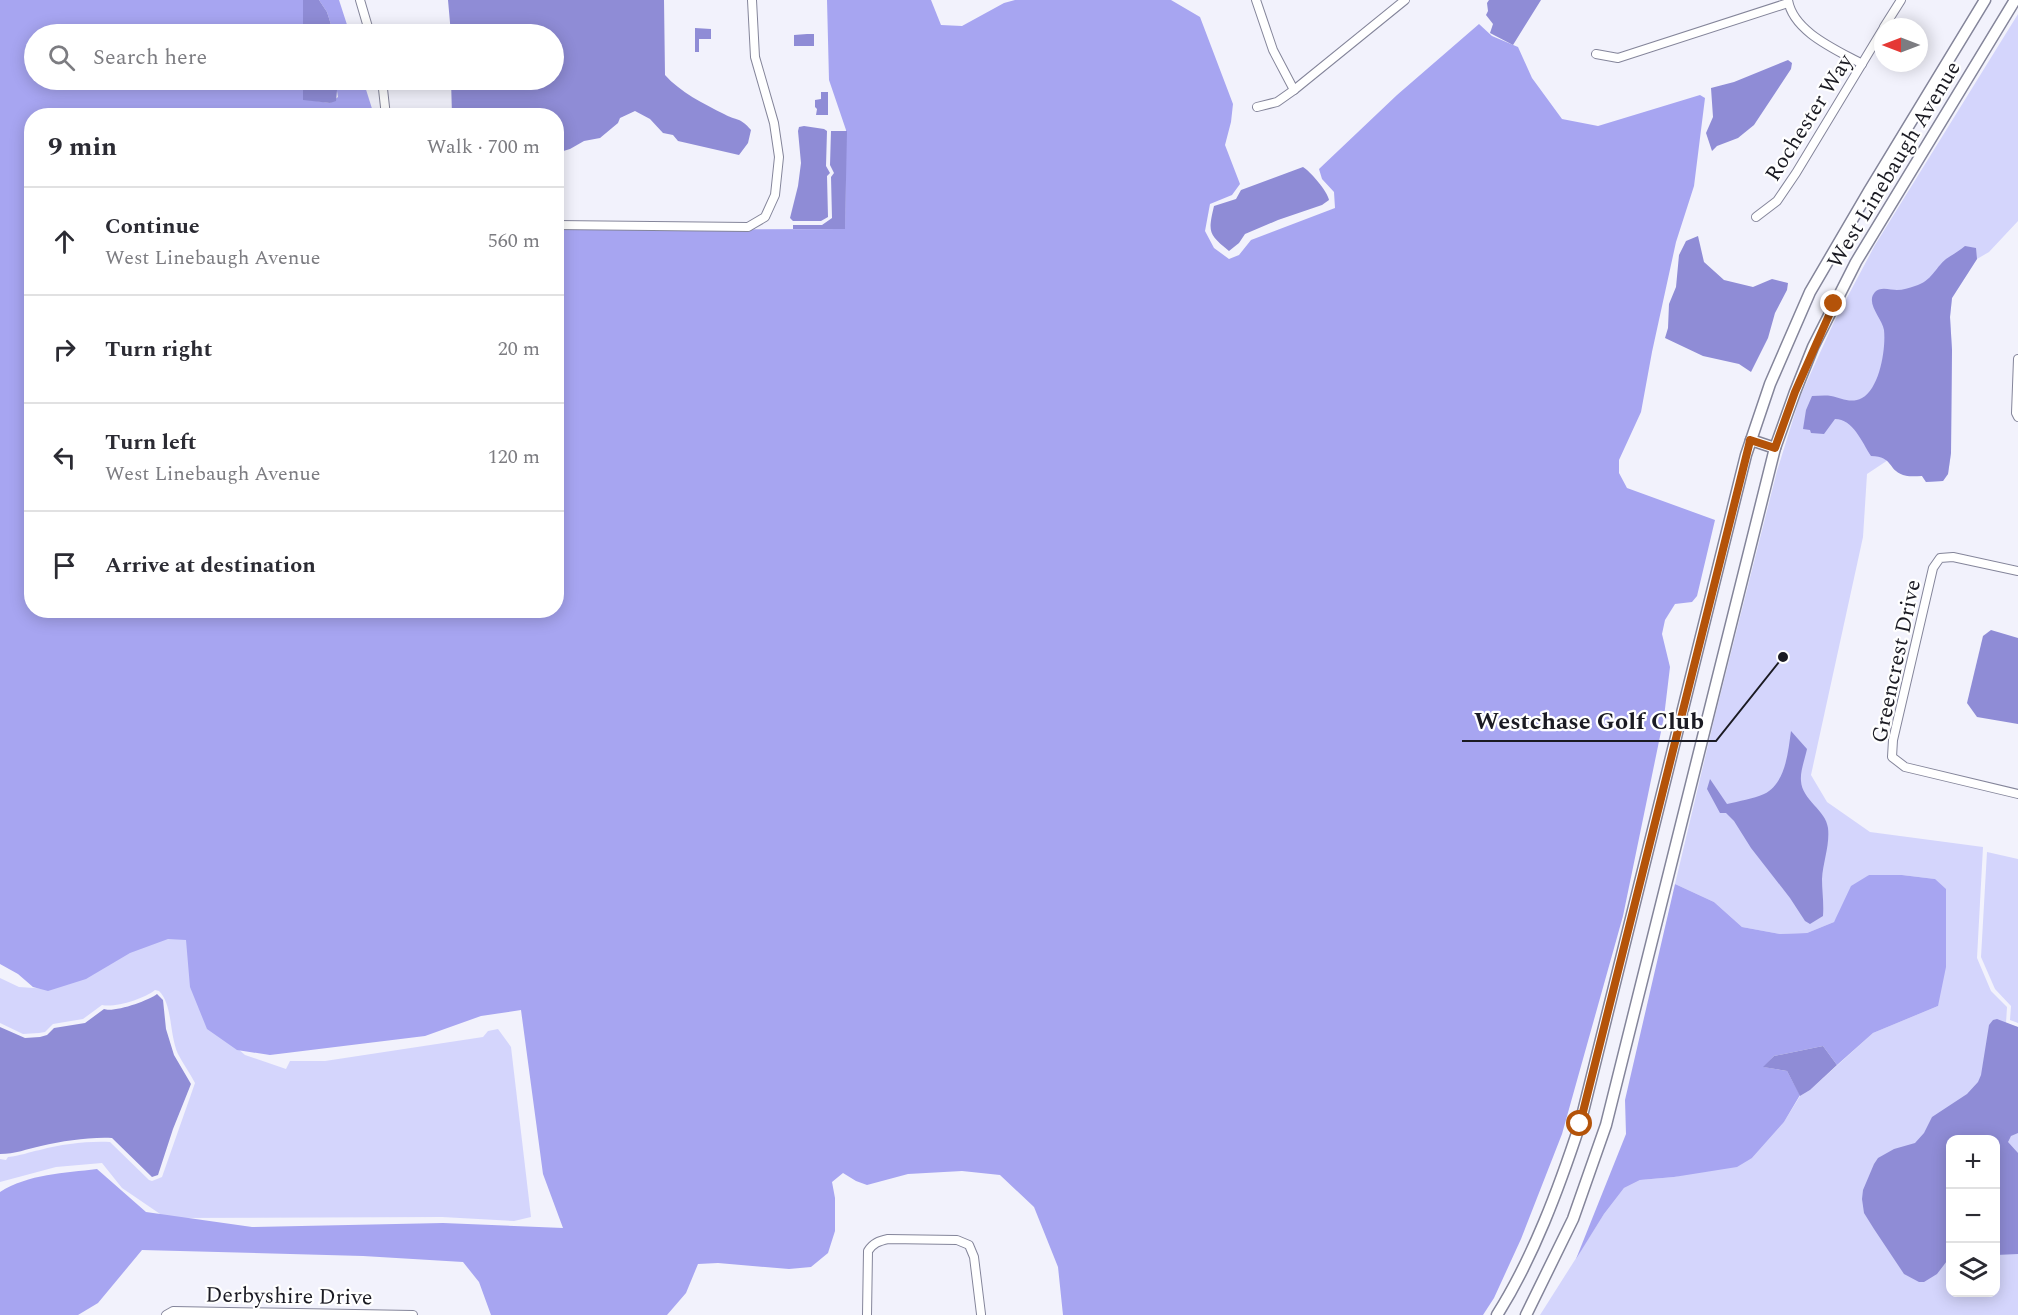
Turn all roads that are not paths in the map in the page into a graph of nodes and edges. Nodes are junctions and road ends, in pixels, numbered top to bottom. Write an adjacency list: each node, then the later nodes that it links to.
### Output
1 (360, 0): 10 (street)
2 (752, 0): 19 (street)
3 (1257, 0): 15 (street)
4 (1406, 0): 15 (street)
5 (1901, 0): 9 (street, Rochester Way)
6 (1985, 0): 22 (main road, West Linebaugh Avenue)
7 (2015, 0): 23 (main road, West Linebaugh Avenue)
8 (1788, 2): 12 (street); 13 (street)
9 (1890, 18)
10 (367, 24)
11 (1874, 44): 13 (street, Rochester Way)
12 (1596, 54)
13 (1862, 64): 18 (street, Rochester Way)
14 (383, 90): 17 (street)
15 (1293, 90): 16 (street)
16 (1257, 107)
17 (385, 108)
18 (1756, 217)
19 (564, 225)
20 (2018, 359): 21 (street)
21 (2018, 417)
22 (1750, 440): 23 (main road); 31 (main road, West Linebaugh Avenue)
23 (1775, 448): 32 (main road, West Linebaugh Avenue)
24 (2018, 571): 25 (street, Greencrest Drive)
25 (2018, 794)
26 (324, 1314): 28 (street, Derbyshire Drive); 29 (street, Derbyshire Drive)
27 (981, 1314): 30 (street)
28 (166, 1315)
29 (413, 1315)
30 (867, 1315)
31 (1497, 1315)
32 (1526, 1315)

